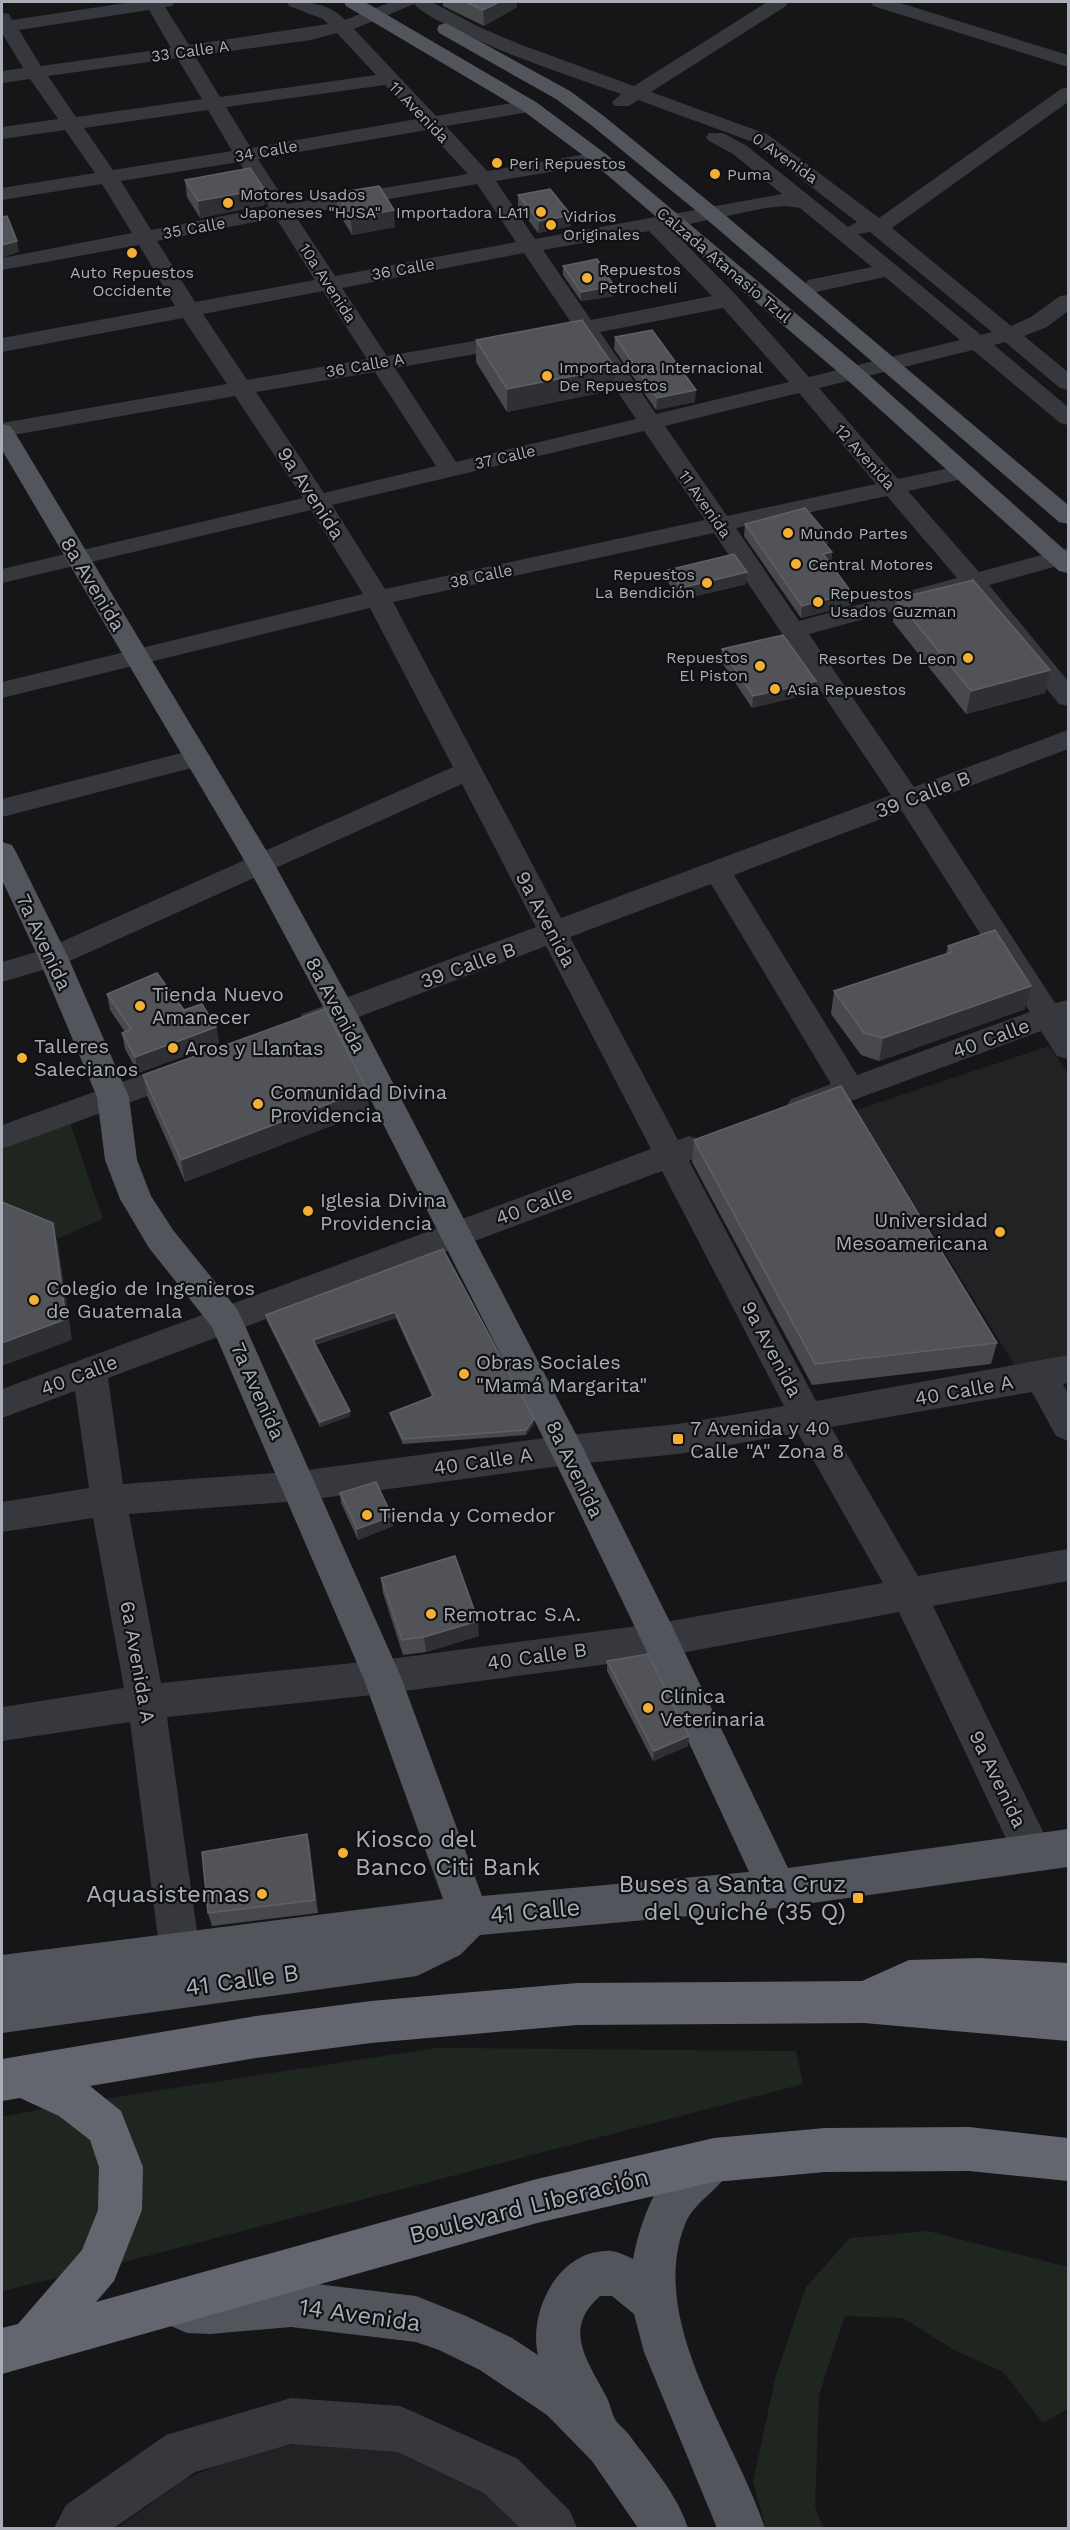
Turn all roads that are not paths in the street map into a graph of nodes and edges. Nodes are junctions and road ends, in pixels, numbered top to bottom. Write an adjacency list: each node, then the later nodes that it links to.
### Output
1 (157, 2): 8 (street); 11 (street, 10a Avenida)
2 (296, 2): 9 (street, 11 Avenida)
3 (353, 2): 7 (main road, Calzada Atanasio Tzul)
4 (407, 2): 7 (street, 33 Calle A); 17 (main road, Calzada Atanasio Tzul); 18 (street, 0 Avenida)
5 (778, 2): 18 (street)
6 (880, 2): 12 (street)
7 (376, 15): 9 (street, 33 Calle A); 10 (main road, Calzada Atanasio Tzul)
8 (3, 24): 13 (street, 9a Avenida)
9 (347, 26): 10 (main road); 11 (street, 33 Calle A); 15 (street, 11 Avenida)
10 (422, 40): 20 (main road, Calzada Atanasio Tzul)
11 (183, 51): 13 (street, 33 Calle A); 19 (street, 10a Avenida)
12 (1068, 61)
13 (35, 72): 14 (street, 33 Calle A); 21 (street, 9a Avenida)
14 (2, 77)
15 (387, 79): 19 (street); 22 (street, 11 Avenida)
16 (1068, 93): 34 (street)
17 (563, 95): 18 (street, 0 Avenida); 31 (main road, Calzada Atanasio Tzul)
18 (628, 97): 29 (street, 0 Avenida); 34 (street, 0 Avenida)
19 (213, 102): 21 (street); 24 (street, 10a Avenida)
20 (529, 106): 22 (street, 34 Calle); 25 (main road, Calzada Atanasio Tzul)
21 (72, 122): 23 (street); 26 (street, 9a Avenida)
22 (429, 122): 24 (street, 34 Calle); 27 (street, 11 Avenida)
23 (2, 133)
24 (245, 155): 26 (street, 34 Calle); 30 (street, 10a Avenida)
25 (599, 158): 27 (street, 35 Calle); 32 (main road, Calzada Atanasio Tzul)
26 (108, 177): 28 (street, 34 Calle); 35 (street, 9a Avenida)
27 (483, 178): 30 (street, 35 Calle); 36 (street, 11 Avenida)
28 (2, 194)
29 (805, 203): 31 (street, 36 Calle); 33 (street, 0 Avenida)
30 (282, 211): 35 (street, 35 Calle); 39 (street, 10a Avenida)
31 (711, 214): 32 (street, 36 Calle); 52 (main road, Calzada Atanasio Tzul)
32 (663, 223): 36 (street, 36 Calle); 41 (street, 12 Avenida); 53 (main road, Calzada Atanasio Tzul)
33 (833, 226): 34 (street); 38 (street, 0 Avenida)
34 (877, 227): 45 (street, 0 Avenida)
35 (144, 237): 37 (street, 35 Calle); 43 (street, 9a Avenida)
36 (529, 246): 39 (street, 36 Calle); 44 (street, 11 Avenida)
37 (2, 264)
38 (888, 269): 40 (street); 47 (street, 0 Avenida)
39 (328, 283): 43 (street, 36 Calle); 50 (street, 10a Avenida)
40 (816, 285)
41 (728, 300): 44 (street, 36 Calle A); 55 (street, 12 Avenida)
42 (1068, 301): 45 (street, 37 Calle)
43 (189, 309): 48 (street, 36 Calle); 56 (street, 9a Avenida)
44 (585, 328): 50 (street, 36 Calle A); 58 (street, 11 Avenida)
45 (1008, 335): 47 (street, 37 Calle); 49 (street, 0 Avenida)
46 (1052, 340): 49 (street)
47 (976, 343): 51 (street, 0 Avenida); 52 (street, 37 Calle)
48 (2, 345)
49 (1032, 354): 51 (street); 54 (street, 0 Avenida)
50 (380, 363): 56 (street, 36 Calle A); 60 (street, 10a Avenida)
51 (1001, 363): 57 (street, 0 Avenida)
52 (889, 364): 53 (street, 37 Calle); 64 (main road, Calzada Atanasio Tzul)
53 (853, 373): 55 (street, 37 Calle); 61 (main road, Calzada Atanasio Tzul)
54 (1068, 383)
55 (804, 385): 58 (street, 37 Calle); 62 (street, 12 Avenida)
56 (242, 387): 59 (street, 36 Calle A); 63 (street, 9a Avenida)
57 (1068, 418)
58 (649, 423): 60 (street, 37 Calle); 65 (street, 11 Avenida)
59 (2, 430): 66 (main road, 8a Avenida)
60 (450, 470): 63 (street, 37 Calle)
61 (964, 472): 62 (street, 38 Calle); 67 (main road, Calzada Atanasio Tzul)
62 (892, 488): 65 (street, 38 Calle); 69 (street, 12 Avenida)
63 (317, 501): 66 (street, 37 Calle); 70 (street, 9a Avenida)
64 (1068, 517)
65 (719, 525): 70 (street, 38 Calle); 71 (street, 11 Avenida)
66 (77, 557): 68 (street, 37 Calle); 72 (main road, 8a Avenida)
67 (1065, 560): 69 (street)
68 (2, 576)
69 (973, 581): 71 (street); 74 (street, 12 Avenida)
70 (378, 598): 72 (street, 38 Calle); 77 (street, 9a Avenida)
71 (792, 631): 78 (street, 11 Avenida)
72 (136, 656): 73 (street, 38 Calle); 76 (main road, 8a Avenida)
73 (2, 690)
74 (1068, 698)
75 (1068, 739): 78 (street, 39 Calle B)
76 (197, 758): 79 (street); 81 (main road, 8a Avenida)
77 (468, 771): 81 (street); 83 (street, 9a Avenida)
78 (909, 800): 82 (street, 39 Calle B); 87 (street, 11 Avenida)
79 (2, 808)
80 (2, 852): 84 (main road, 7a Avenida)
81 (261, 865): 84 (street); 86 (main road, 8a Avenida)
82 (718, 872): 83 (street, 39 Calle B); 91 (street)
83 (554, 934): 86 (street, 39 Calle B); 96 (street, 9a Avenida)
84 (54, 957): 85 (street); 92 (main road, 7a Avenida)
85 (2, 972)
86 (340, 1012): 88 (street, 39 Calle B); 97 (main road, 8a Avenida)
87 (1058, 1013): 89 (street, 11 Avenida); 91 (street, 40 Calle)
88 (286, 1032)
89 (1068, 1048)
90 (211, 1061): 92 (street)
91 (850, 1089): 93 (street, 40 Calle)
92 (113, 1097): 94 (street); 98 (main road, 7a Avenida)
93 (776, 1116)
94 (2, 1137)
95 (712, 1140): 96 (street, 40 Calle)
96 (670, 1155): 97 (street, 40 Calle); 102 (street, 9a Avenida)
97 (457, 1234): 98 (street, 40 Calle); 104 (main road, 8a Avenida)
98 (225, 1319): 99 (street, 40 Calle); 105 (main road, 7a Avenida)
99 (90, 1372): 101 (street, 40 Calle); 106 (street, 6a Avenida A)
100 (1055, 1373): 102 (street, 40 Calle A); 103 (street)
101 (2, 1404)
102 (808, 1418): 104 (street, 40 Calle A); 109 (street, 9a Avenida)
103 (1068, 1426)
104 (567, 1450): 105 (street, 40 Calle A); 110 (main road, 8a Avenida)
105 (300, 1486): 106 (street, 40 Calle A); 111 (main road, 7a Avenida)
106 (108, 1500): 107 (street, 40 Calle A); 112 (street, 6a Avenida A)
107 (2, 1517)
108 (1068, 1565): 109 (street, 40 Calle B)
109 (908, 1593): 110 (street, 40 Calle B); 114 (street, 9a Avenida)
110 (660, 1640): 111 (street, 40 Calle B); 115 (main road, 8a Avenida)
111 (382, 1677): 112 (street, 40 Calle B); 116 (main road, 7a Avenida)
112 (146, 1702): 113 (street, 40 Calle B); 117 (street, 6a Avenida A)
113 (2, 1724)
114 (1051, 1850): 115 (main road, 41 Calle)
115 (777, 1889): 116 (main road, 41 Calle)
116 (470, 1917): 117 (main road, 41 Calle); 121 (main road, 41 Calle B)
117 (180, 1953): 118 (main road, 41 Calle)
118 (2, 1975)
119 (1068, 1983): 120 (highway)
120 (864, 2002): 122 (highway); 123 (highway)
121 (2, 2013)
122 (1068, 2020)
123 (11, 2078): 128 (highway)
124 (714, 2160): 125 (highway, Boulevard Liberación); 126 (main road); 127 (highway, Boulevard Liberación)
125 (1068, 2160)
126 (654, 2301): 129 (main road); 133 (main road)
127 (153, 2309): 128 (highway, Boulevard Liberación); 129 (main road, 14 Avenida)
128 (16, 2347)
129 (608, 2445): 132 (main road, 14 Avenida)
130 (78, 2529): 131 (street)
131 (553, 2529)
132 (664, 2529)
133 (741, 2529)

